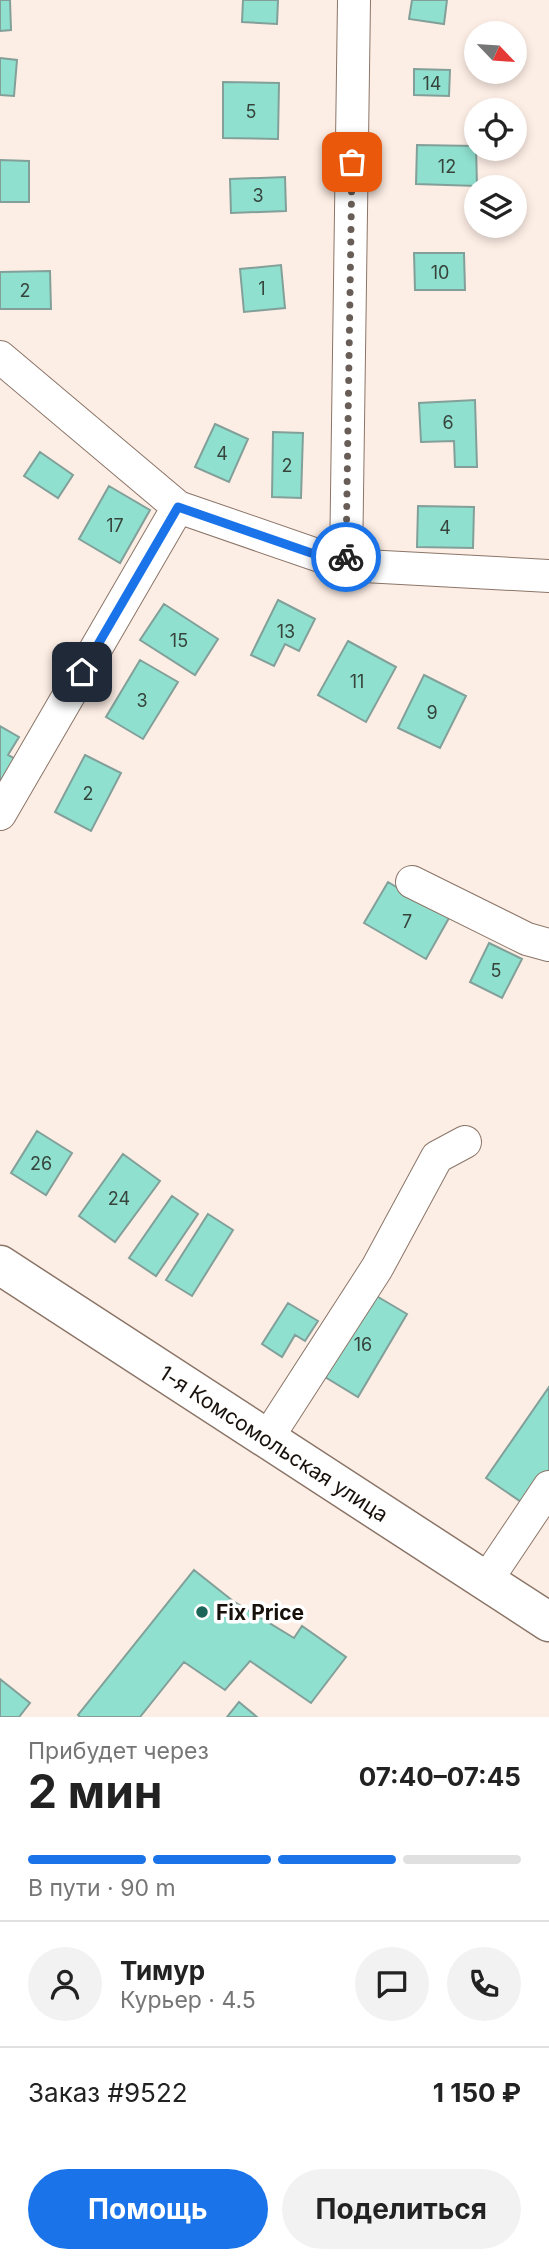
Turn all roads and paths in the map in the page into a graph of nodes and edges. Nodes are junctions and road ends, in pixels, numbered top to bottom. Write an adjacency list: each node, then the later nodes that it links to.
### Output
1 (354, 0): 4 (street)
2 (0, 357): 3 (street)
3 (178, 507): 4 (street); 6 (street)
4 (346, 565): 5 (street)
5 (549, 576)
6 (0, 814)
7 (412, 882): 8 (street)
8 (549, 946)
9 (465, 1142): 11 (street)
10 (0, 1265): 11 (main road, 1-я Комсомольская улица)
11 (268, 1437): 13 (main road, 1-я Комсомольская улица)
12 (549, 1487): 13 (street)
13 (486, 1581): 14 (main road, 1-я Комсомольская улица)
14 (549, 1622)

